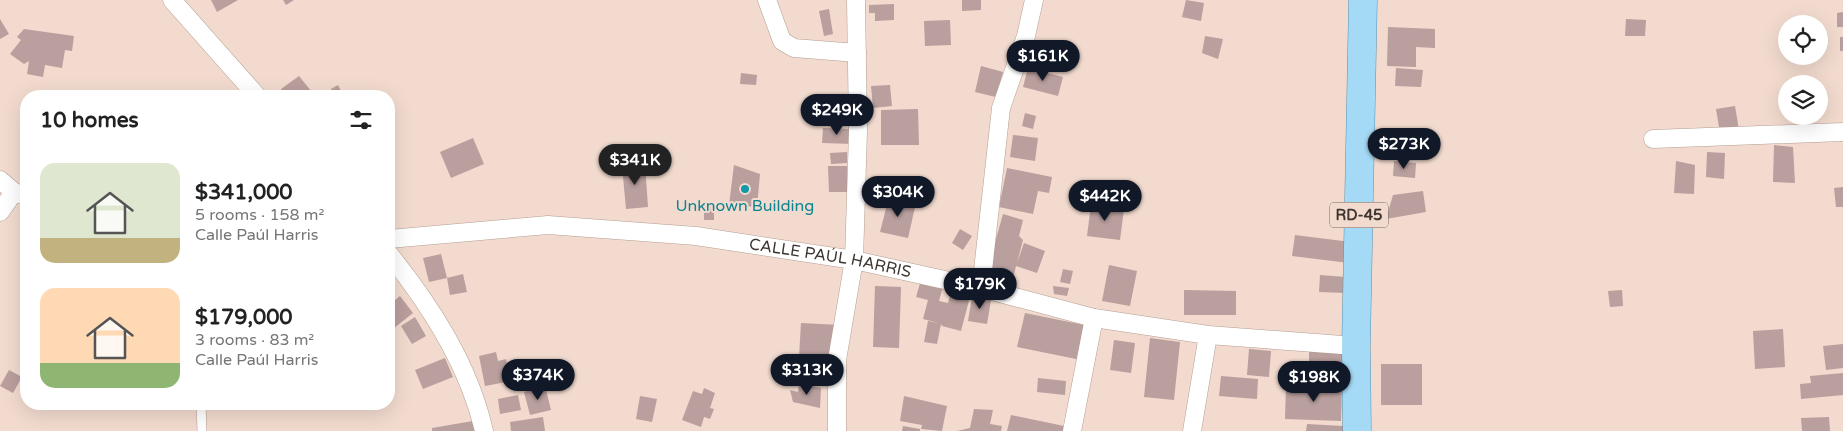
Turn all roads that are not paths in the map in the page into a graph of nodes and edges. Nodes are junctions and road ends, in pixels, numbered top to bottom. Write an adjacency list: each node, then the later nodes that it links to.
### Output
1 (172, 0): 7 (street)
2 (767, 0): 6 (street)
3 (856, 0): 6 (street)
4 (1034, 0): 16 (street)
5 (1363, 0): 19 (main road, RD-45)
6 (857, 53): 14 (street)
7 (252, 90)
8 (1843, 132): 9 (street)
9 (1653, 138)
10 (0, 180): 11 (street)
11 (20, 194): 12 (street)
12 (0, 212)
13 (395, 238): 14 (street, CALLE PAÚL HARRIS)
14 (854, 260): 16 (street, CALLE PAÚL HARRIS); 23 (street)
15 (395, 262): 22 (street)
16 (981, 288): 17 (street, CALLE PAÚL HARRIS)
17 (1094, 318): 18 (street, CALLE PAÚL HARRIS); 24 (street)
18 (1208, 336): 19 (street, CALLE PAÚL HARRIS); 25 (street)
19 (1356, 346): 26 (main road, RD-45)
20 (201, 410): 21 (lane)
21 (202, 431)
22 (484, 431)
23 (837, 431)
24 (1072, 431)
25 (1192, 431)
26 (1356, 431)

